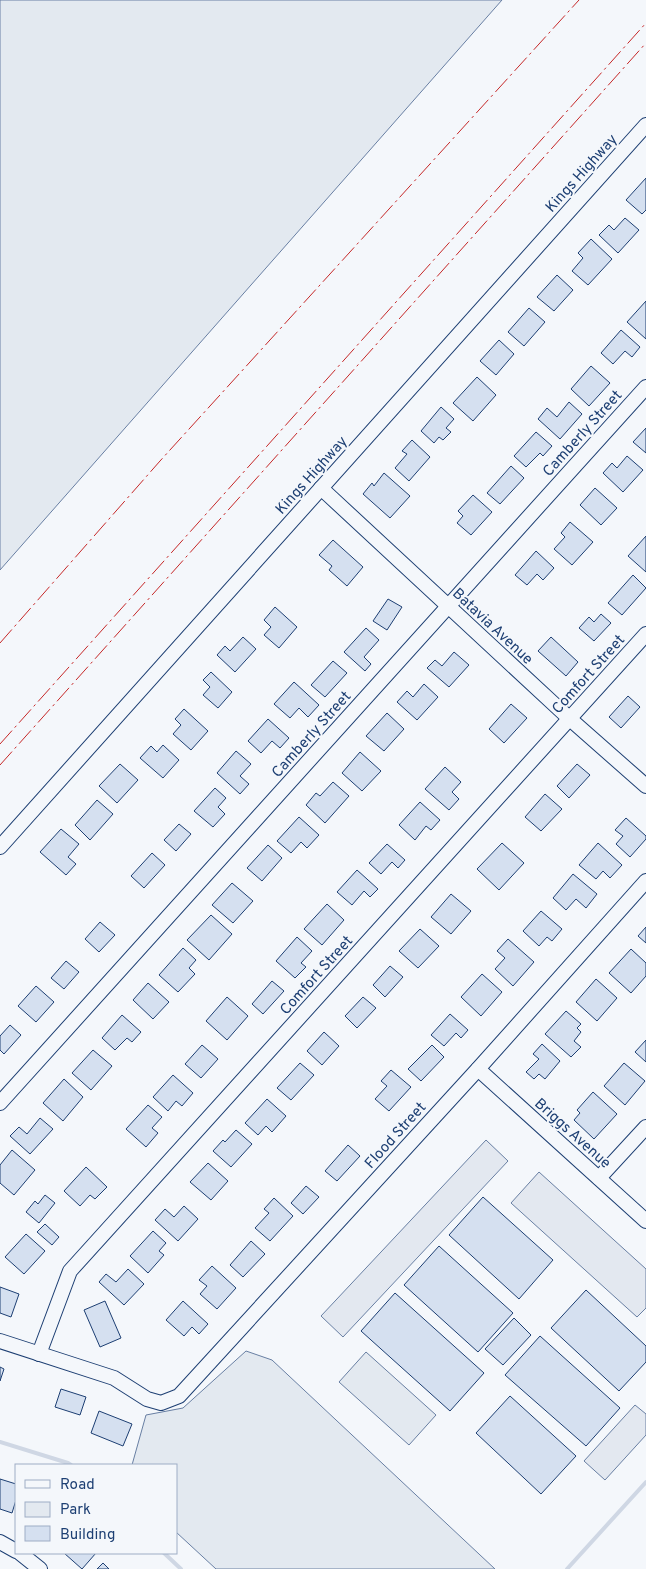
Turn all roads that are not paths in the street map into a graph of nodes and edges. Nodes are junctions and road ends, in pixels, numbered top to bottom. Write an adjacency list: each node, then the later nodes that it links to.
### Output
1 (646, 125): 3 (street, Kings Highway)
2 (646, 387): 4 (street, Camberly Street)
3 (321, 488): 4 (street, Batavia Avenue); 8 (street, Kings Highway)
4 (448, 606): 6 (street, Batavia Avenue); 11 (street, Camberly Street)
5 (646, 634): 6 (street, Comfort Street)
6 (570, 719): 7 (street, Batavia Avenue); 16 (street, Comfort Street)
7 (646, 786)
8 (0, 847)
9 (646, 881): 10 (street, Flood Street)
10 (478, 1069): 13 (street, Briggs Avenue); 16 (street, Flood Street)
11 (0, 1103)
12 (646, 1127): 13 (street)
13 (599, 1178): 14 (street, Briggs Avenue)
14 (646, 1221)
15 (0, 1341): 16 (street)
16 (39, 1354)
17 (0, 1542): 18 (street)
18 (15, 1550)
19 (21, 1554): 20 (street)
20 (40, 1569)

